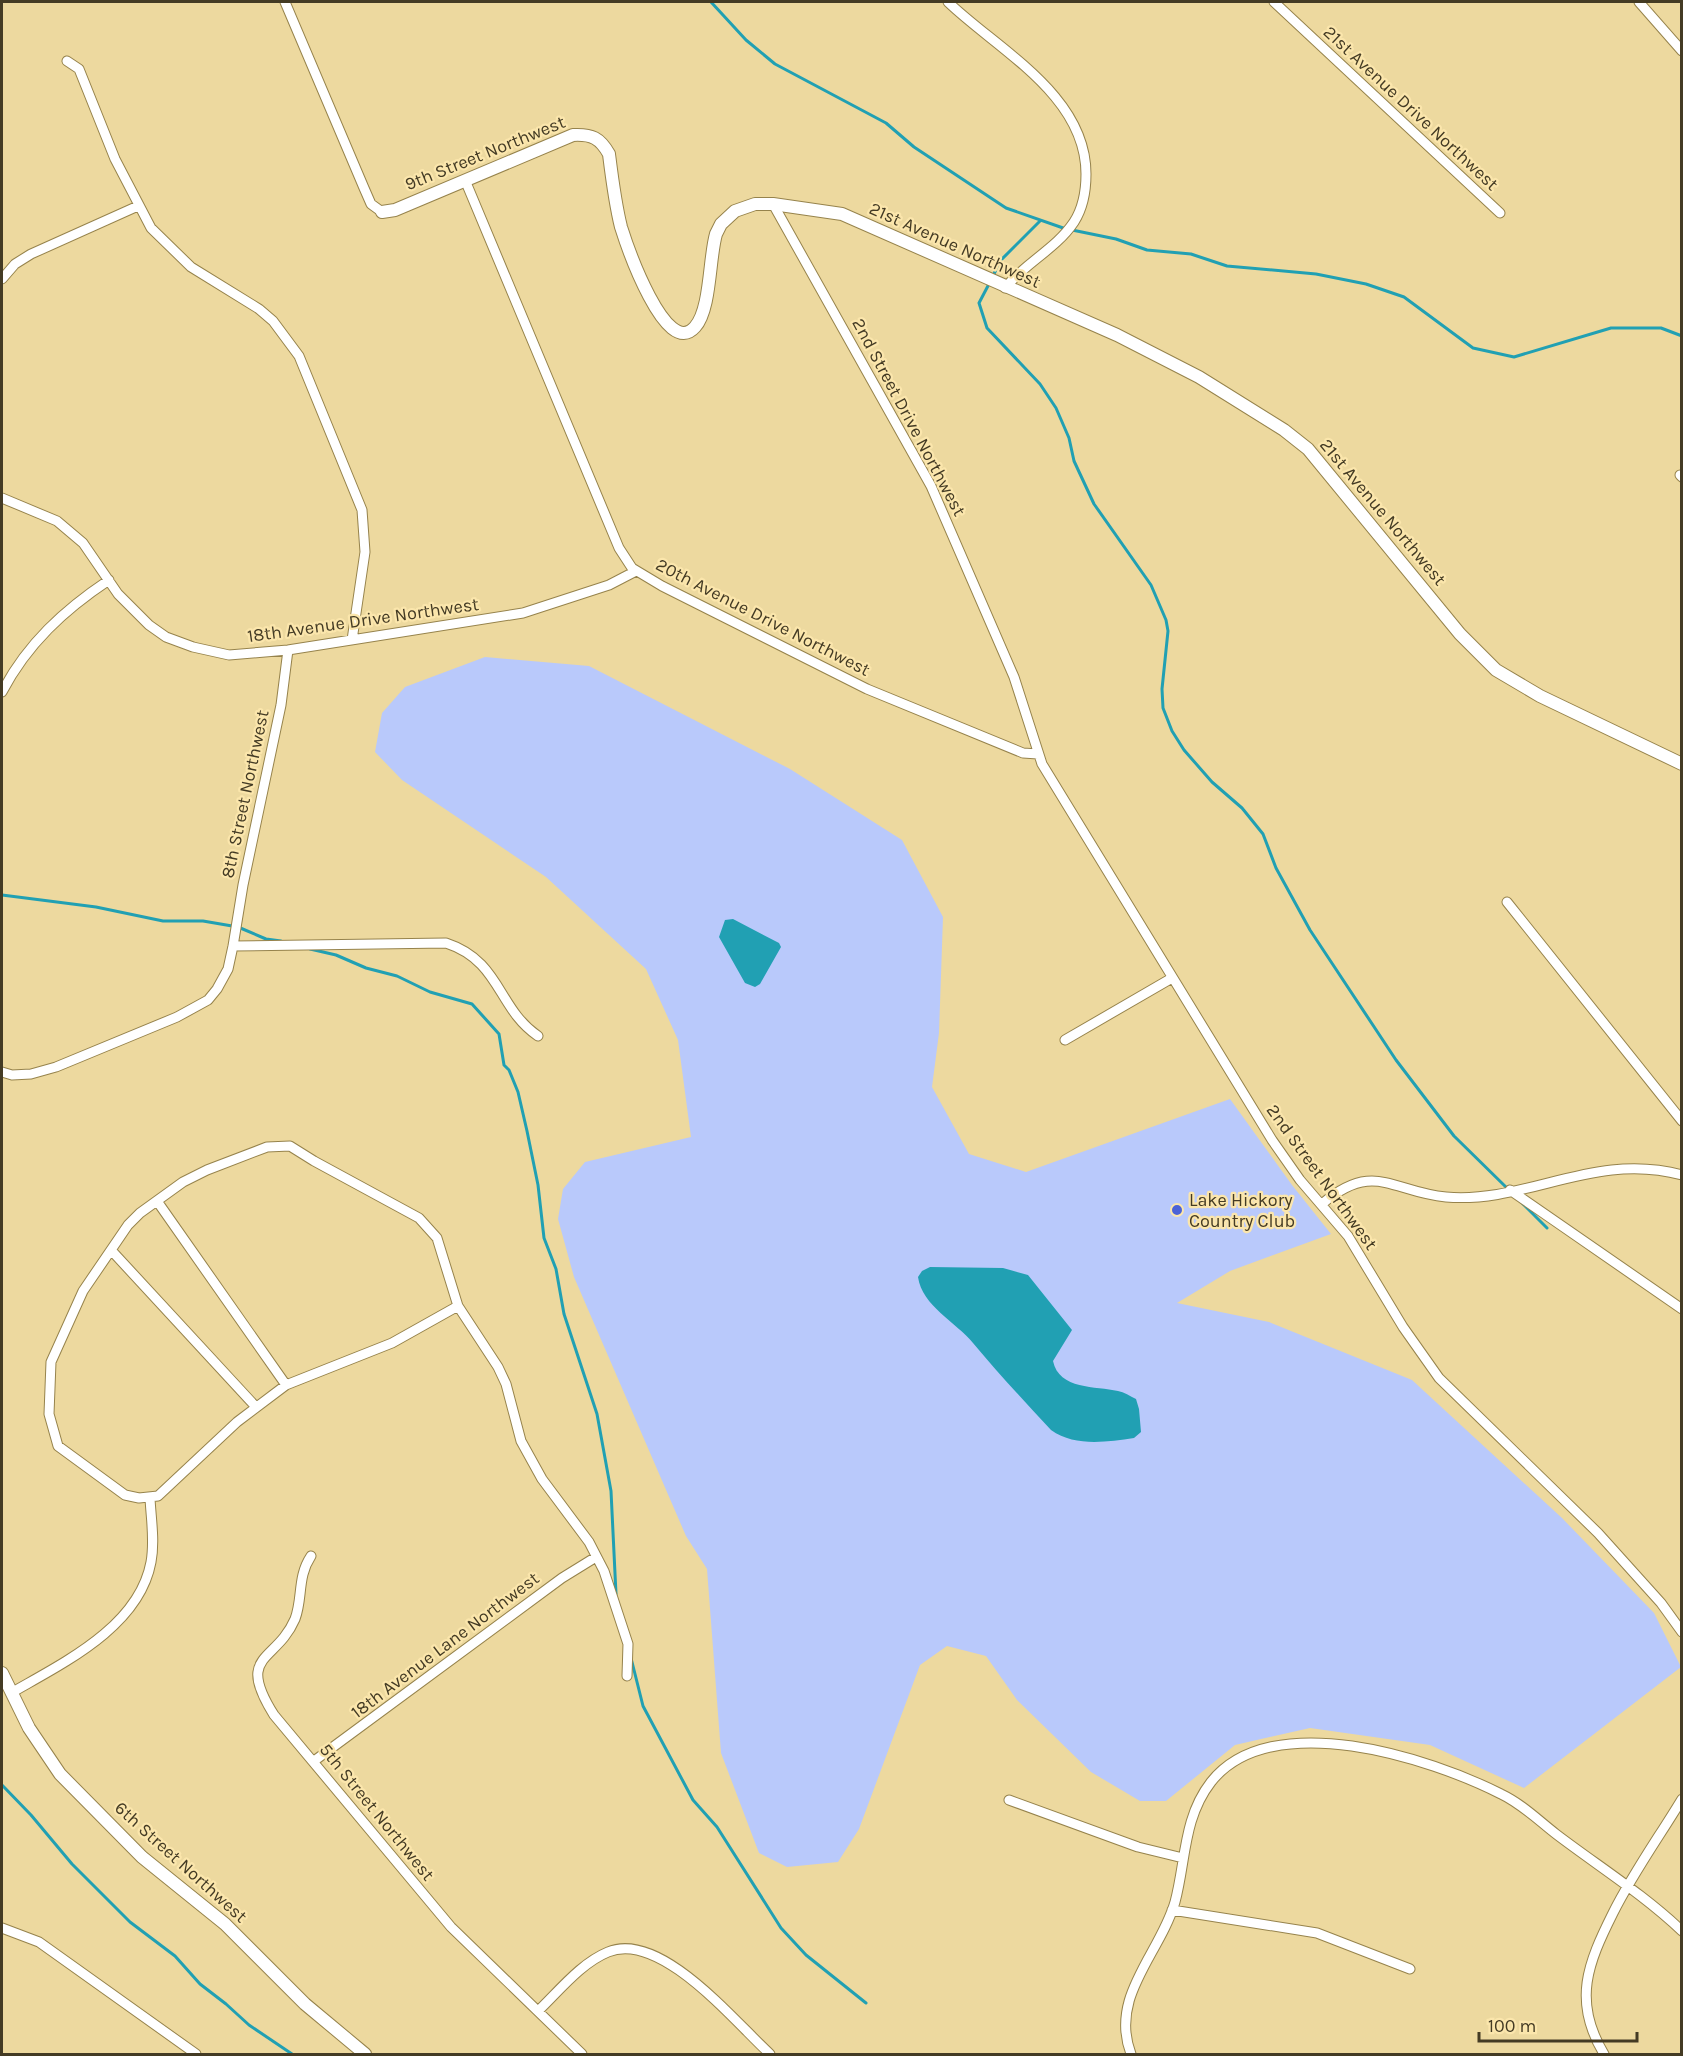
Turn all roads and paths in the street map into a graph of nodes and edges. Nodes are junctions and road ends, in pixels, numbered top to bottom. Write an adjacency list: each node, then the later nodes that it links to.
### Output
1 (285, 2): 10 (street)
2 (948, 2): 13 (street)
3 (1274, 2): 11 (street, 21st Avenue Drive Northwest)
4 (1639, 2): 5 (street)
5 (1682, 51)
6 (67, 61): 9 (street)
7 (465, 180): 8 (street, 9th Street Northwest); 10 (street, 9th Street Northwest); 15 (street, 20th Avenue Drive Northwest)
8 (773, 204): 13 (street, 21st Avenue Northwest); 20 (street, 2nd Street Drive Northwest)
9 (138, 206): 12 (street); 17 (street)
10 (382, 212)
11 (1500, 213)
12 (2, 279)
13 (1005, 288): 21 (street, 21st Avenue Northwest)
14 (2, 498): 16 (street, 18th Avenue Drive Northwest)
15 (636, 571): 17 (street, 18th Avenue Drive Northwest); 20 (street, 20th Avenue Drive Northwest)
16 (109, 580): 18 (street, 18th Avenue Drive Northwest); 19 (street)
17 (352, 640): 18 (street, 18th Avenue Drive Northwest)
18 (288, 650): 23 (street, 8th Street Northwest)
19 (2, 692)
20 (1038, 754): 24 (street, 2nd Street Northwest)
21 (1682, 764)
22 (1507, 902): 28 (street)
23 (233, 946): 25 (street); 27 (street, 8th Street Northwest)
24 (1172, 978): 26 (street); 32 (street, 2nd Street Northwest)
25 (538, 1036)
26 (1065, 1040)
27 (2, 1072)
28 (1682, 1121)
29 (1682, 1176): 30 (street)
30 (1510, 1190): 32 (street); 35 (street)
31 (157, 1201): 33 (street); 34 (street); 36 (street)
32 (1322, 1204): 41 (street, 2nd Street Northwest)
33 (111, 1250): 37 (street); 38 (street)
34 (458, 1306): 36 (street); 40 (street)
35 (1682, 1309)
36 (286, 1385): 37 (street)
37 (256, 1407): 38 (street)
38 (150, 1497): 44 (street)
39 (311, 1556): 45 (street, 5th Street Northwest)
40 (596, 1557): 43 (street); 45 (street, 18th Avenue Lane Northwest)
41 (1682, 1632)
42 (2, 1673): 44 (street, 6th Street Northwest)
43 (627, 1676)
44 (11, 1693): 56 (street, 6th Street Northwest)
45 (314, 1761): 54 (street, 5th Street Northwest)
46 (1682, 1799): 49 (street)
47 (1009, 1800): 48 (street)
48 (1183, 1858): 49 (street); 50 (street)
49 (1627, 1884): 52 (street); 60 (street)
50 (1172, 1910): 53 (street); 59 (street)
51 (2, 1928): 55 (street)
52 (1682, 1931)
53 (1410, 1969)
54 (538, 2012): 57 (street, 5th Street Northwest); 58 (street)
55 (196, 2055)
56 (365, 2055)
57 (582, 2055)
58 (770, 2055)
59 (1131, 2055)
60 (1604, 2055)

